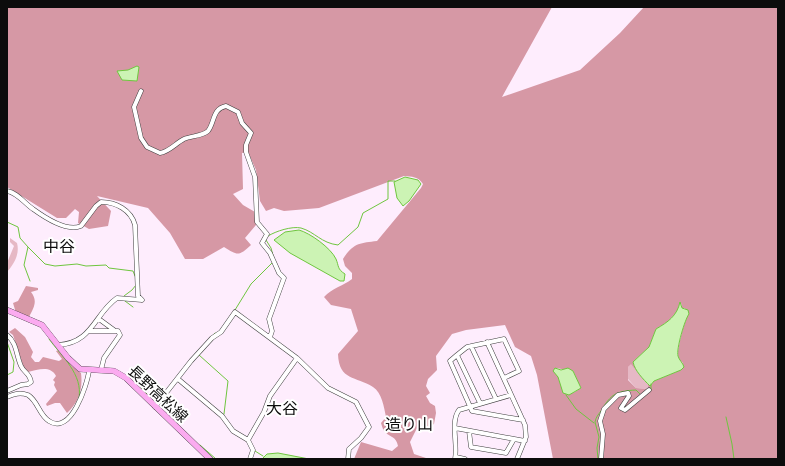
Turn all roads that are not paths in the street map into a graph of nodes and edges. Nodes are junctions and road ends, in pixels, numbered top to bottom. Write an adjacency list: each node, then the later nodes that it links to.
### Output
1 (141, 91): 8 (street)
2 (7, 191): 4 (street)
3 (7, 310): 10 (main road)
4 (99, 319): 5 (street); 6 (street)
5 (114, 330): 6 (street); 14 (street)
6 (90, 331): 10 (street)
7 (7, 335): 19 (street)
8 (270, 338): 13 (street); 17 (street)
9 (487, 342): 11 (street); 16 (street); 16 (street)
10 (58, 344): 15 (main road)
11 (471, 346): 12 (street); 22 (street)
12 (457, 355): 23 (street); 25 (street)
13 (297, 358): 30 (street); 35 (street)
14 (101, 370): 15 (main road, 長野高松線); 24 (main road, 長野高松線)
15 (89, 371): 21 (street)
16 (504, 378): 20 (street)
17 (178, 379): 24 (street); 30 (street)
18 (649, 390): 38 (street)
19 (7, 391)
20 (511, 395): 22 (street); 26 (street)
21 (7, 397)
22 (496, 399): 23 (street)
23 (480, 403): 25 (street)
24 (156, 405): 33 (main road, 長野高松線)
25 (470, 405): 26 (street); 27 (street)
26 (523, 420): 31 (street)
27 (455, 428): 28 (street); 32 (street)
28 (469, 431): 29 (street); 29 (street)
29 (514, 439): 31 (street)
30 (248, 440): 34 (street)
31 (525, 441): 37 (street)
32 (456, 458): 36 (street)
33 (210, 459)
34 (250, 459)
35 (348, 459)
36 (465, 459)
37 (517, 459)
38 (601, 459)

